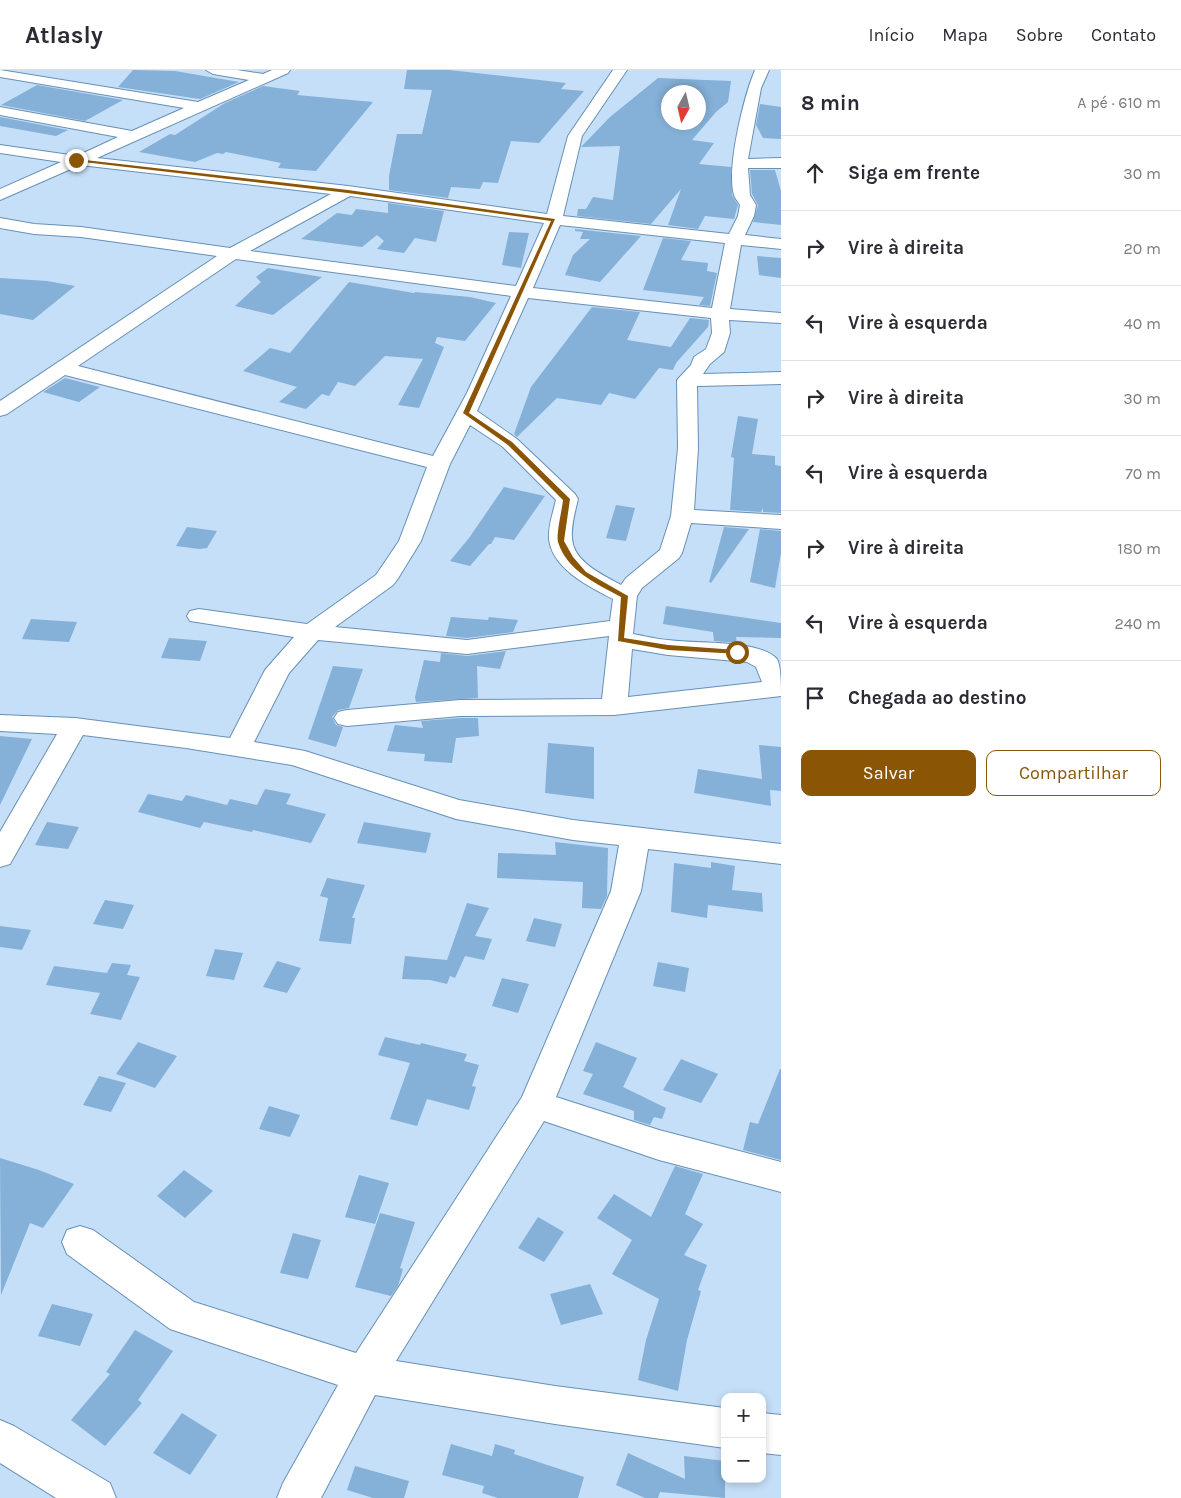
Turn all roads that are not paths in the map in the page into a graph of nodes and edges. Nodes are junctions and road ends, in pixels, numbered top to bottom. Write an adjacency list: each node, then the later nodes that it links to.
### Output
1 (214, 70): 6 (street)
2 (283, 70): 6 (street)
3 (620, 70): 16 (street)
4 (762, 70): 13 (street)
5 (0, 73): 7 (street)
6 (262, 78): 7 (street)
7 (200, 107): 9 (street)
8 (0, 110): 9 (street)
9 (134, 136): 11 (street)
10 (0, 149): 11 (street)
11 (76, 160): 14 (street); 15 (street)
12 (781, 162): 13 (street)
13 (740, 164): 18 (street)
14 (348, 191): 16 (street); 20 (street)
15 (0, 195)
16 (554, 220): 18 (street); 21 (street)
17 (0, 223): 20 (street)
18 (734, 240): 19 (street); 22 (street)
19 (781, 244)
20 (233, 254): 21 (street); 24 (street)
21 (522, 292): 22 (street); 30 (street)
22 (720, 314): 23 (street); 26 (street)
23 (781, 318)
24 (62, 368): 28 (street); 31 (street)
25 (781, 378): 26 (street)
26 (687, 380): 32 (street)
27 (0, 385): 28 (street)
28 (26, 392): 29 (street)
29 (0, 410)
30 (466, 413): 31 (street); 34 (street)
31 (439, 464): 36 (street)
32 (682, 516): 33 (street); 34 (street)
33 (781, 522)
34 (625, 596): 37 (street)
35 (200, 616): 36 (street)
36 (312, 632): 37 (street); 43 (street)
37 (621, 633): 38 (street); 39 (street)
38 (779, 688): 39 (street)
39 (614, 707): 40 (street)
40 (347, 718)
41 (0, 723): 42 (street)
42 (75, 726): 43 (street); 46 (street)
43 (238, 748): 44 (street)
44 (635, 838): 45 (street); 47 (street)
45 (781, 854)
46 (0, 857)
47 (536, 1104): 48 (street); 50 (street)
48 (781, 1177)
49 (80, 1242): 50 (street)
50 (365, 1375): 51 (street); 56 (street)
51 (721, 1427)
52 (766, 1434): 53 (street)
53 (781, 1436)
54 (0, 1440): 55 (street)
55 (95, 1498)
56 (298, 1498)

